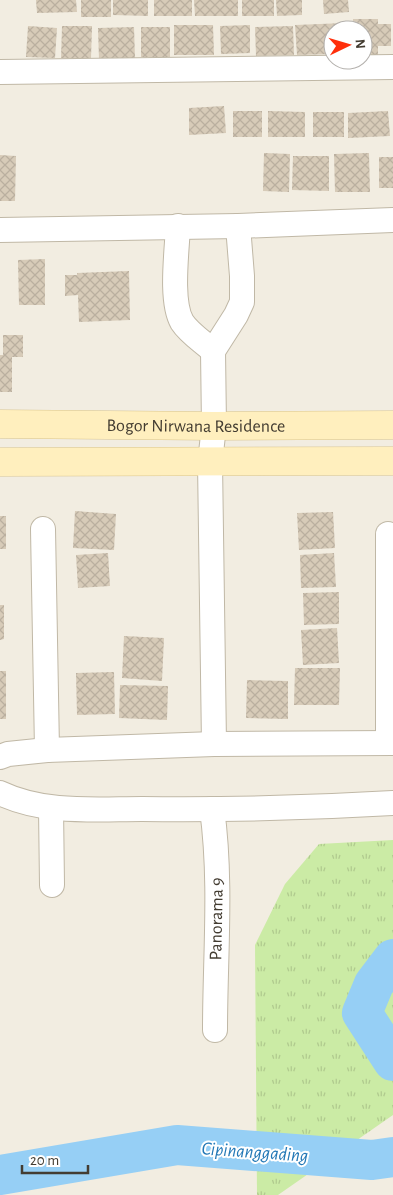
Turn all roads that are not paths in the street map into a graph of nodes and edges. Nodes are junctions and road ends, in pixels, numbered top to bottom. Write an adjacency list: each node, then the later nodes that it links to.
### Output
1 (393, 67): 2 (street)
2 (0, 72)
3 (393, 220): 5 (street)
4 (178, 226): 5 (street); 6 (street); 7 (street)
5 (238, 226): 7 (street)
6 (0, 230)
7 (213, 351): 10 (street)
8 (0, 424): 10 (street, Bogor Nirwana Residence)
9 (393, 425): 10 (street, Bogor Nirwana Residence)
10 (214, 426): 13 (street)
11 (393, 461): 13 (street, Bogor Nirwana Residence)
12 (0, 462): 13 (street, Bogor Nirwana Residence)
13 (210, 462): 17 (street)
14 (44, 529): 18 (street)
15 (388, 534): 16 (street)
16 (390, 743): 17 (street)
17 (214, 744): 18 (street)
18 (47, 750): 19 (street)
19 (0, 757)
20 (0, 793): 22 (street)
21 (393, 803): 23 (street)
22 (50, 808): 23 (street); 24 (street)
23 (212, 810): 25 (street, Panorama 9)
24 (52, 885)
25 (215, 1030)

